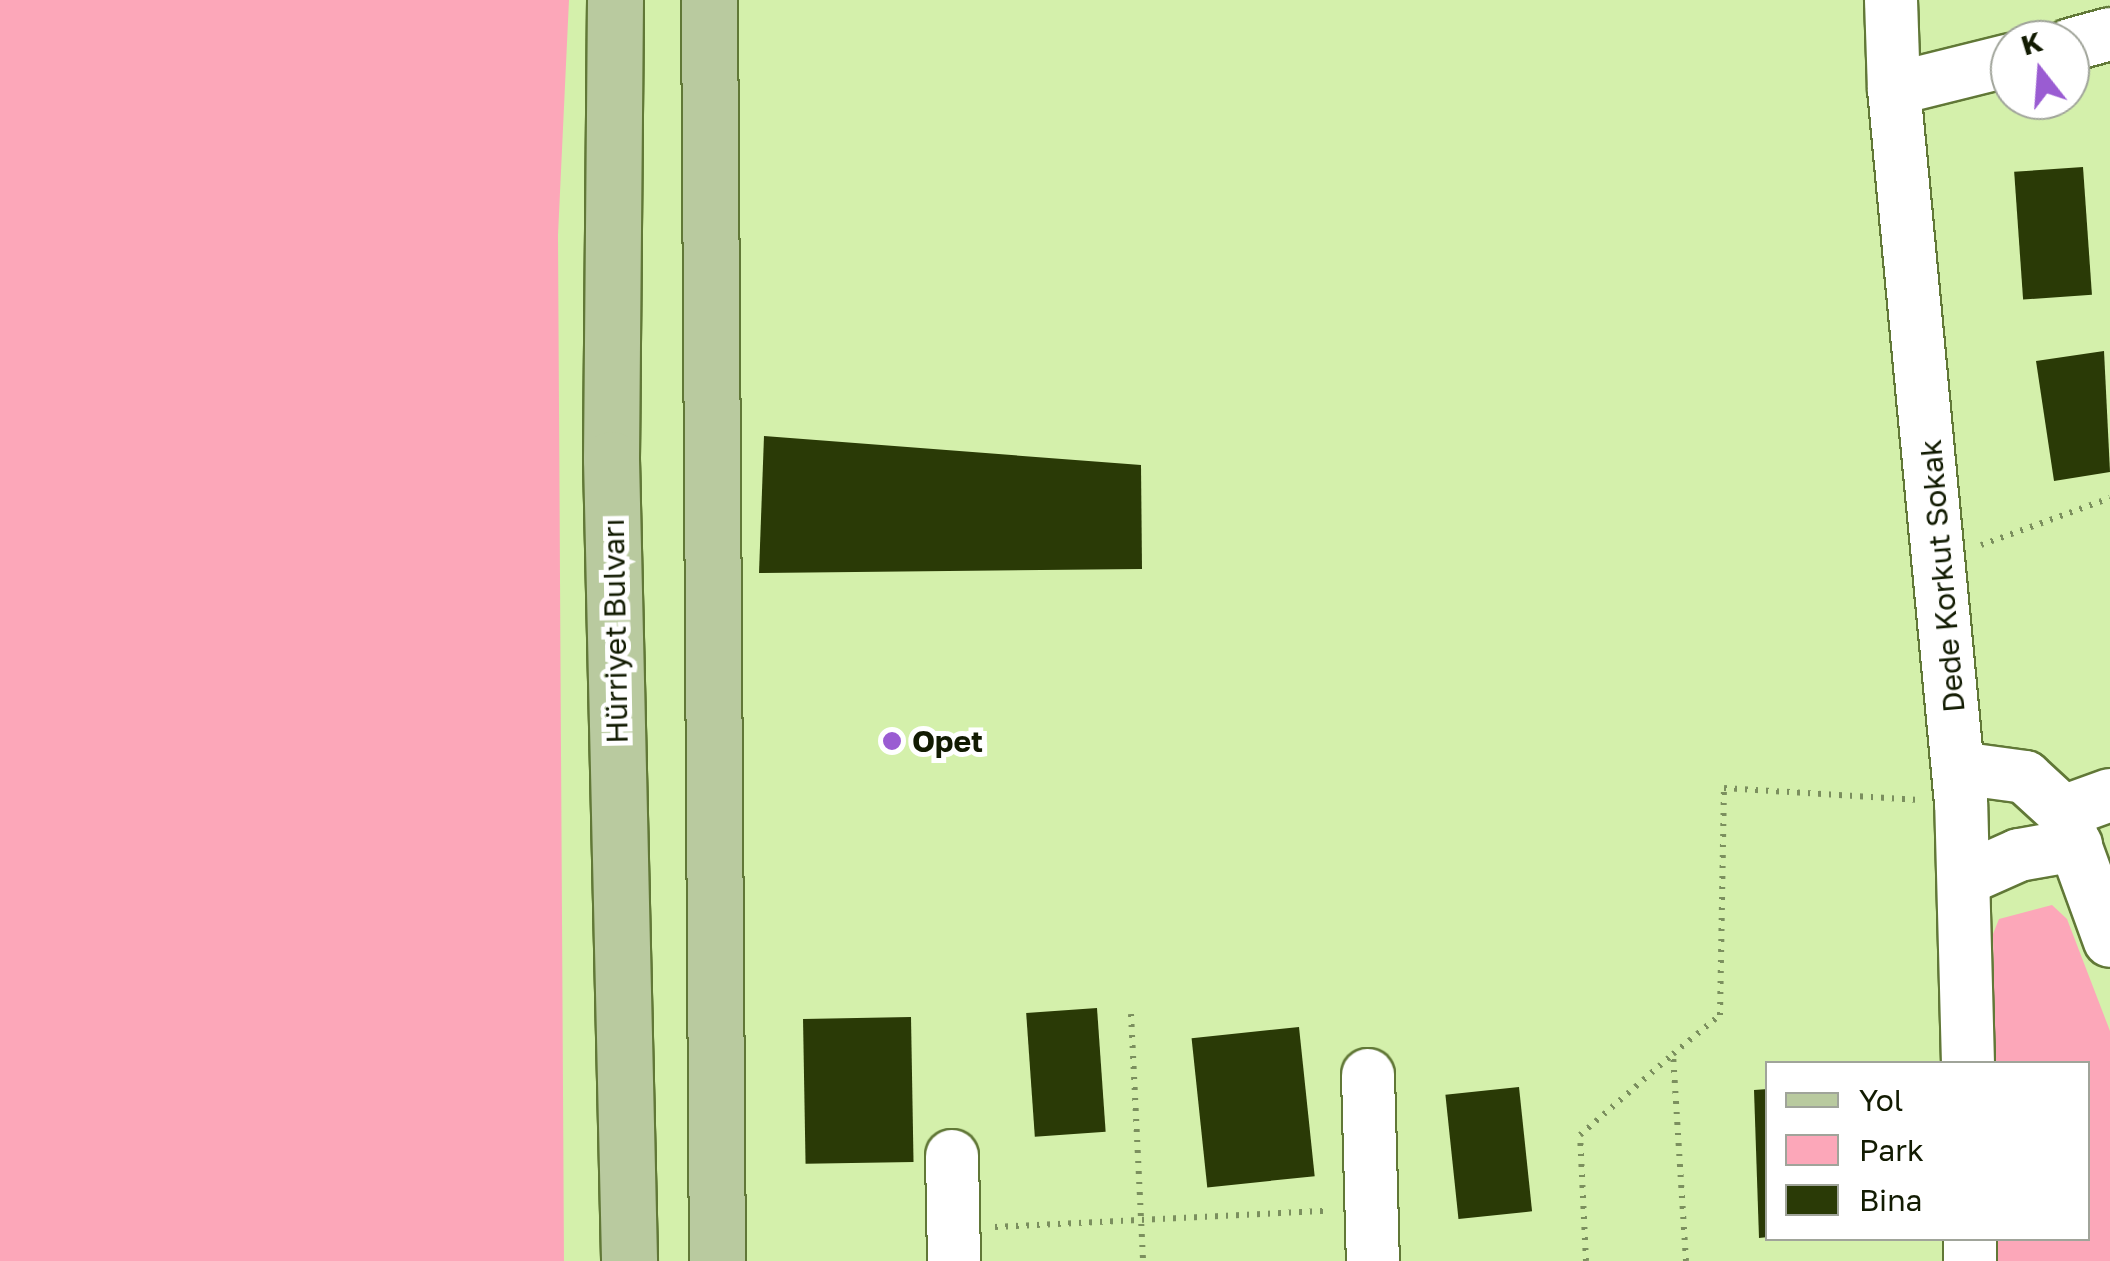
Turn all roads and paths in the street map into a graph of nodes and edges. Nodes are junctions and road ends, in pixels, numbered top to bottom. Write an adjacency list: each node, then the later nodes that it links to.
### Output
1 (614, 0): 20 (main road, Hürriyet Bulvarı)
2 (710, 0): 21 (main road)
3 (1892, 0): 5 (street, Dede Korkut Sokak)
4 (1990, 65): 5 (street)
5 (1894, 90): 7 (street, Dede Korkut Sokak)
6 (2110, 498): 7 (path)
7 (1942, 559): 8 (street, Dede Korkut Sokak)
8 (1960, 785): 9 (street); 10 (street, Dede Korkut Sokak); 13 (path)
9 (2083, 817): 10 (street); 11 (street)
10 (1965, 879): 14 (street, Dede Korkut Sokak)
11 (2110, 941)
12 (1131, 1014): 18 (path)
13 (1673, 1054): 24 (path); 25 (path)
14 (1968, 1061)
15 (1368, 1074): 17 (street)
16 (952, 1156): 19 (street)
17 (1372, 1209): 18 (path); 23 (street)
18 (1141, 1220): 19 (path); 22 (path)
19 (954, 1245)
20 (629, 1261)
21 (717, 1261)
22 (1143, 1261)
23 (1373, 1261)
24 (1586, 1261)
25 (1686, 1261)

